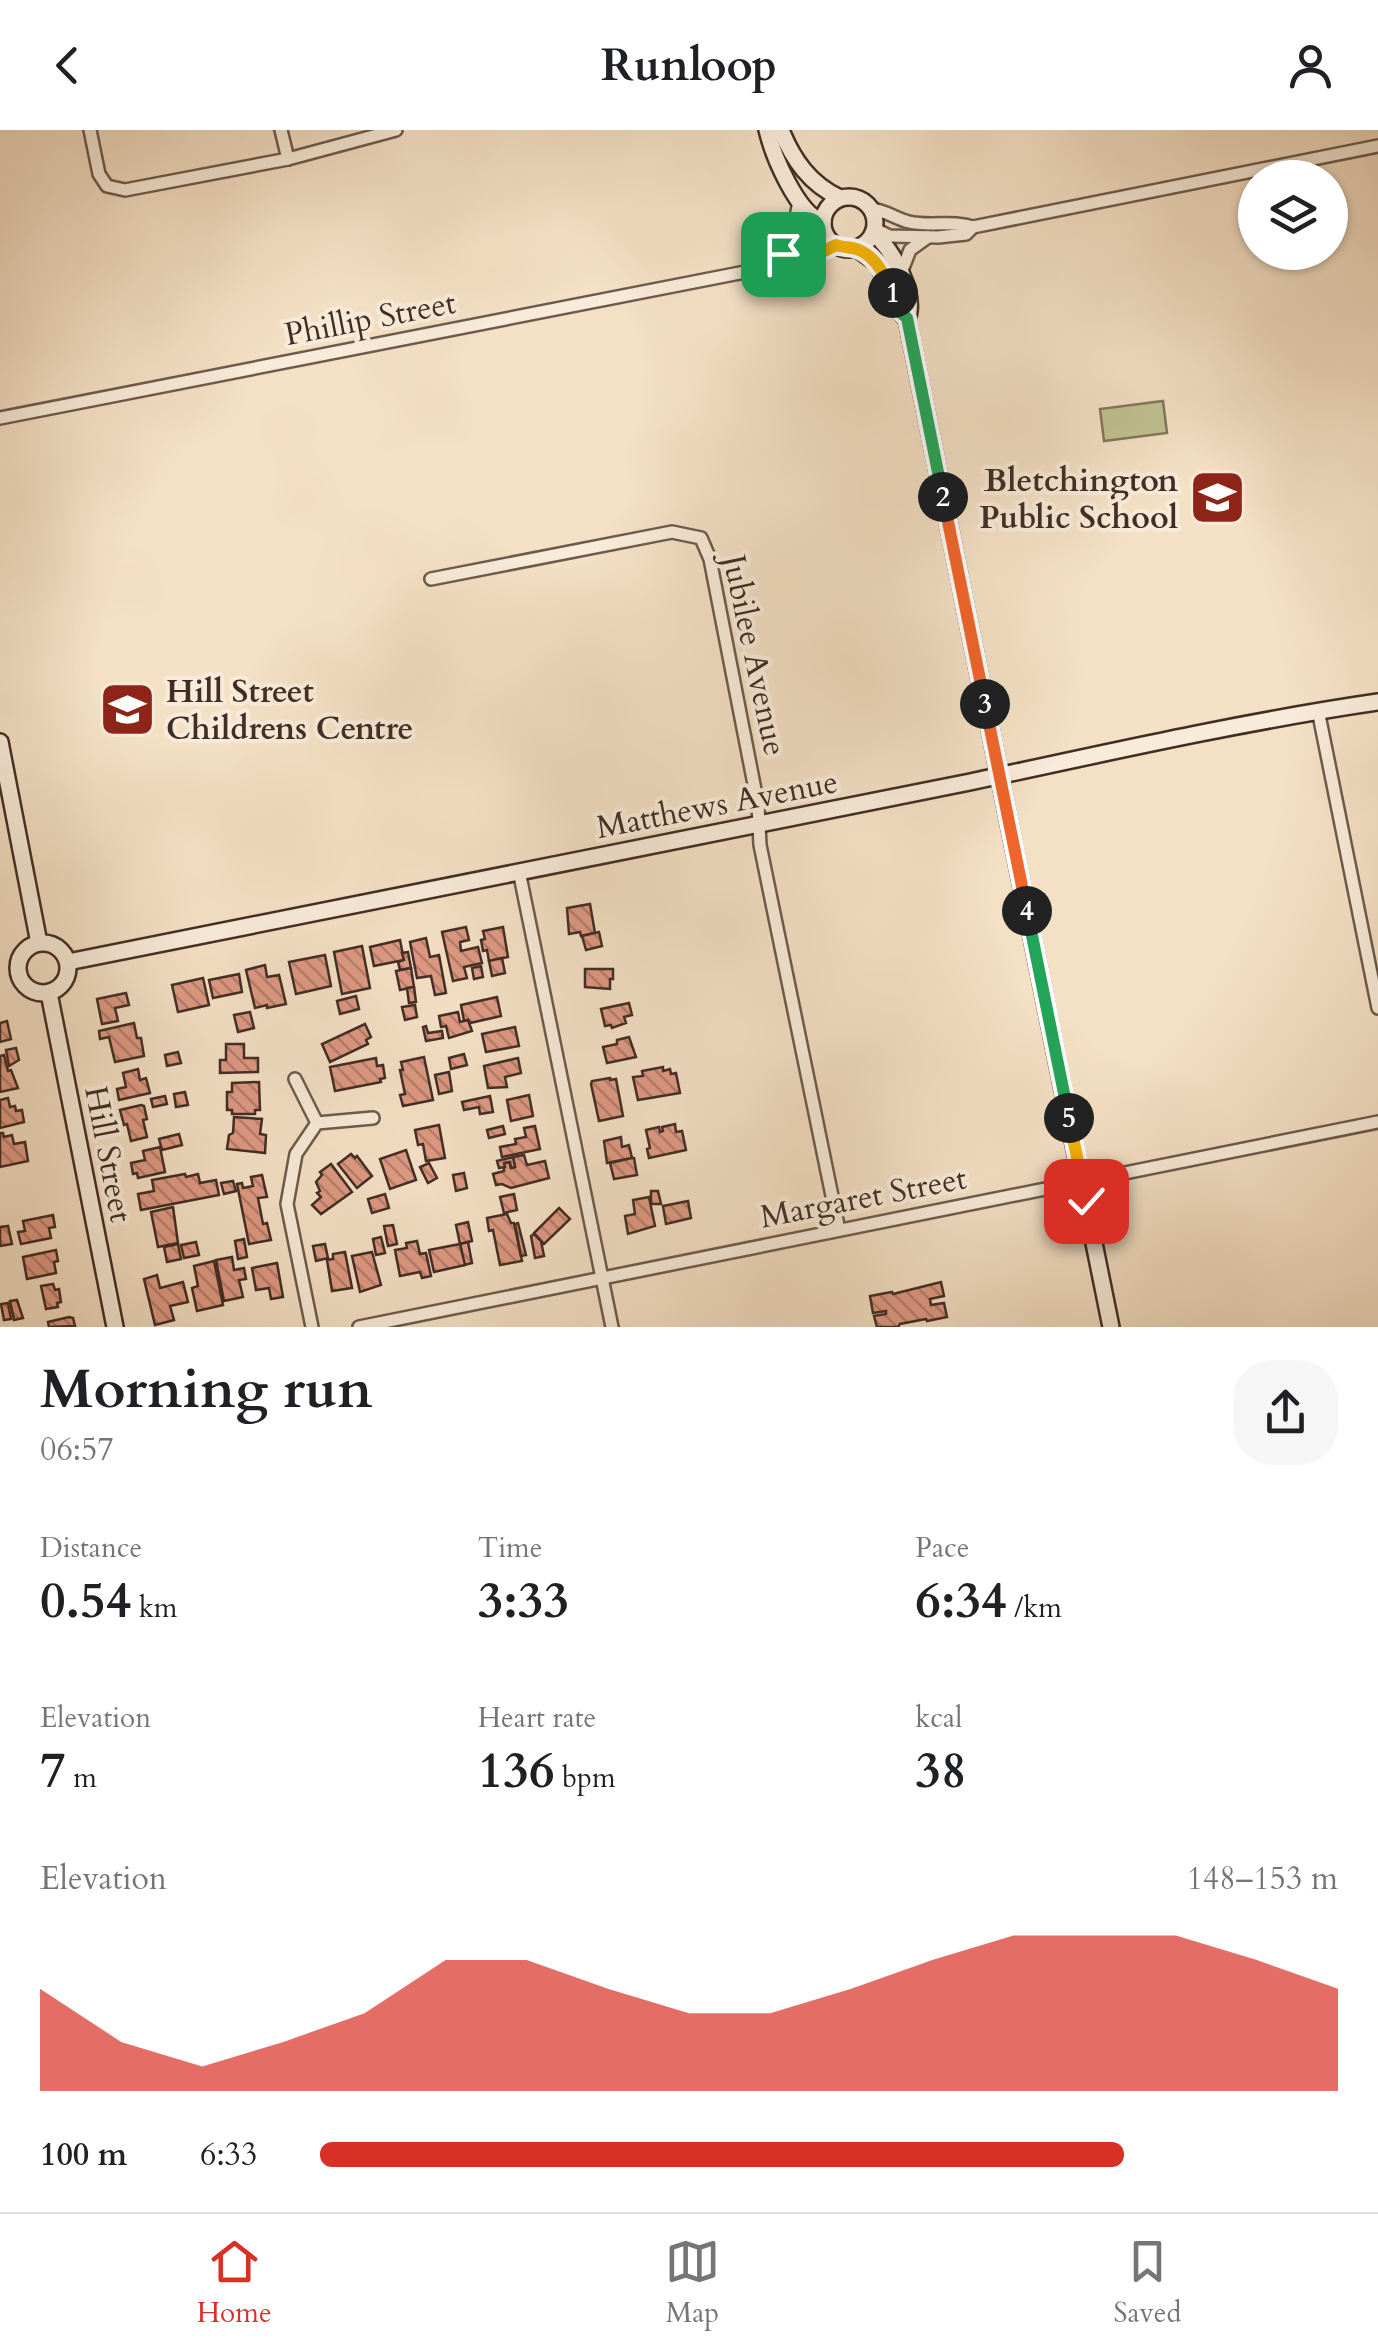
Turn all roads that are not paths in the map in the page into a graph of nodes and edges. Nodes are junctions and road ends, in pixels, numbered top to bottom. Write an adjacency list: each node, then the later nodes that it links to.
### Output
1 (90, 130): 7 (street)
2 (281, 130): 7 (street)
3 (396, 130): 7 (street)
4 (767, 130): 9 (street)
5 (781, 130): 8 (street)
6 (1378, 146): 12 (street)
7 (288, 159)
8 (840, 198): 10 (street); 11 (street)
9 (800, 200): 11 (street); 17 (street)
10 (871, 209): 12 (street); 13 (street)
11 (823, 224): 15 (street); 17 (street, Phillip Street)
12 (973, 228): 14 (street)
13 (874, 231): 14 (street); 16 (street); 19 (street)
14 (928, 237): 19 (street)
15 (836, 245): 16 (street); 18 (street, Phillip Street)
16 (856, 248): 20 (street)
17 (790, 250): 18 (street, Phillip Street)
18 (750, 271): 21 (street, Phillip Street)
19 (901, 272): 20 (street)
20 (907, 318): 26 (street)
21 (0, 418)
22 (432, 579): 27 (street, Jubilee Avenue)
23 (1378, 702): 24 (street, Matthews Avenue)
24 (1318, 710): 26 (street, Matthews Avenue); 33 (street)
25 (0, 742): 29 (street)
26 (999, 776): 27 (street, Matthews Avenue); 38 (street)
27 (759, 823): 28 (street, Matthews Avenue); 39 (street, Jubilee Avenue)
28 (519, 871): 30 (street, Matthews Avenue); 40 (street)
29 (39, 943): 30 (street); 31 (street)
30 (68, 962): 32 (street)
31 (10, 974): 32 (street)
32 (48, 992): 41 (street, Hill Street)
33 (1378, 1008)
34 (295, 1079): 37 (street)
35 (374, 1118): 37 (street)
36 (1378, 1122): 38 (street, Margaret Street)
37 (317, 1124): 42 (street)
38 (1082, 1182): 39 (street, Margaret Street); 45 (street)
39 (839, 1230): 40 (street, Margaret Street)
40 (602, 1278): 43 (street, Margaret Street); 44 (street)
41 (116, 1327)
42 (312, 1327)
43 (359, 1327)
44 (612, 1327)
45 (1111, 1327)

